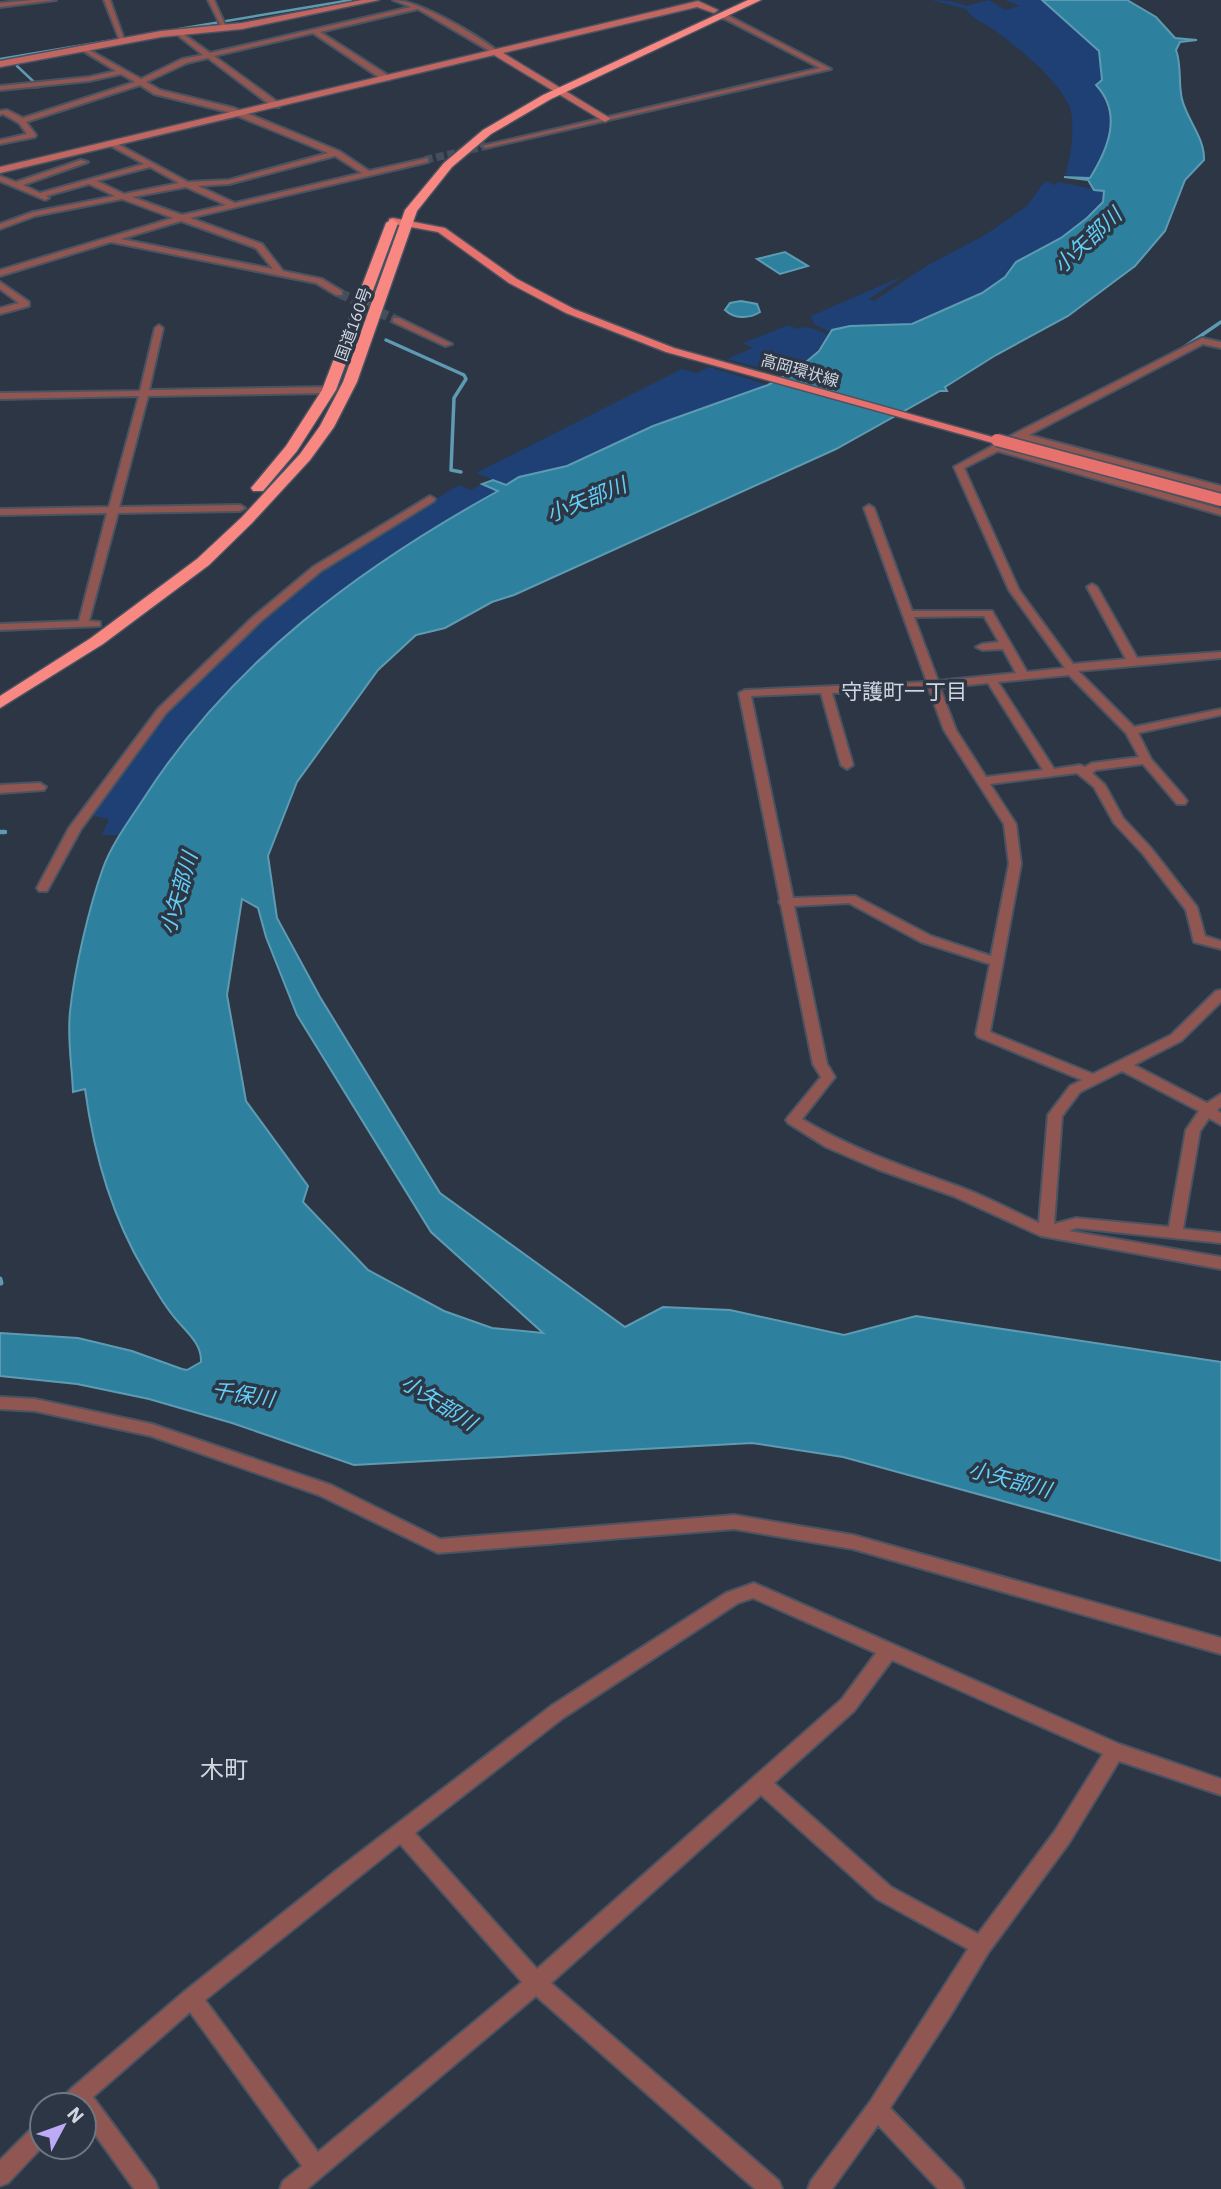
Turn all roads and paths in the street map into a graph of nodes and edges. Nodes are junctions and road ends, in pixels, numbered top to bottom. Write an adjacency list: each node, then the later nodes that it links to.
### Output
1 (53, 0): 8 (street)
2 (107, 0): 14 (street)
3 (211, 0): 11 (street)
4 (375, 0): 11 (street)
5 (396, 0): 9 (street)
6 (737, 0): 10 (highway, 国道160号)
7 (756, 0): 10 (highway, 国道160号)
8 (0, 5)
9 (419, 7): 12 (street); 16 (street)
10 (717, 13): 16 (street); 23 (highway, 国道160号); 27 (street)
11 (223, 26): 13 (street)
12 (314, 31): 17 (street); 20 (street)
13 (177, 32): 14 (street); 17 (street)
14 (122, 38): 15 (street)
15 (82, 48): 18 (street); 19 (street)
16 (495, 52): 20 (street); 23 (street)
17 (207, 55): 21 (street); 24 (street)
18 (0, 64)
19 (121, 72): 21 (street); 22 (street)
20 (386, 78): 24 (street)
21 (139, 83): 26 (street); 28 (street)
22 (0, 88)
23 (556, 88): 27 (street); 48 (highway, 国道160号); 49 (highway, 国道160号)
24 (276, 104): 26 (street)
25 (0, 113): 28 (street)
26 (238, 113): 30 (street); 32 (street)
27 (605, 119): 31 (street)
28 (22, 121): 29 (street)
29 (0, 142)
30 (112, 143): 33 (street); 36 (street)
31 (486, 146)
32 (336, 153): 37 (street); 41 (street)
33 (68, 154): 35 (street); 39 (street)
34 (425, 160): 37 (street)
35 (84, 162): 38 (street); 42 (street)
36 (151, 164): 38 (street); 41 (street)
37 (366, 172): 45 (street)
38 (111, 175): 40 (street)
39 (1, 177): 42 (street)
40 (90, 181): 43 (street); 44 (street)
41 (187, 184): 44 (street); 45 (street)
42 (16, 185): 43 (street)
43 (40, 195): 46 (street)
44 (124, 197): 46 (street); 47 (street)
45 (233, 205): 47 (street)
46 (69, 208): 50 (street)
47 (181, 218): 51 (street); 53 (street)
48 (393, 221): 49 (main road, 高岡環状線); 61 (highway, 国道160号)
49 (407, 222): 65 (main road, 高岡環状線); 88 (highway, 国道160号)
50 (0, 227)
51 (112, 240): 52 (street); 53 (street)
52 (0, 273)
53 (279, 273): 55 (street)
54 (0, 285): 56 (street)
55 (339, 293)
56 (0, 311)
57 (396, 320): 59 (street)
58 (159, 328): 62 (street)
59 (449, 344)
60 (1221, 345): 64 (street)
61 (329, 390): 62 (street); 69 (highway, 国道160号)
62 (144, 394): 63 (street); 71 (street)
63 (0, 397)
64 (1019, 435): 65 (street); 66 (street)
65 (997, 444): 68 (main road, 高岡環状線, bridge); 73 (street); 82 (street)
66 (1221, 489)
67 (430, 499): 99 (street)
68 (1221, 500)
69 (240, 508): 71 (street); 76 (highway, 国道160号)
70 (869, 508): 75 (street)
71 (112, 511): 72 (street); 76 (street)
72 (0, 512)
73 (1221, 512)
74 (1092, 587): 81 (street)
75 (908, 614): 78 (street); 85 (street)
76 (90, 624): 77 (street); 86 (highway, 国道160号)
77 (0, 627)
78 (1007, 645): 79 (street); 83 (street)
79 (982, 647)
80 (1221, 655): 81 (street)
81 (1132, 659): 82 (street)
82 (1072, 671): 83 (street); 90 (street)
83 (1024, 677): 84 (street)
84 (992, 681): 85 (street); 94 (street)
85 (933, 685): 87 (street); 95 (street)
86 (0, 688)
87 (826, 690): 92 (street); 100 (street)
88 (0, 703)
89 (1221, 712): 90 (street)
90 (1131, 731): 91 (street)
91 (1146, 760): 93 (street); 98 (street)
92 (846, 765)
93 (1087, 772): 94 (street); 101 (street)
94 (1051, 773): 95 (street)
95 (985, 781): 102 (street)
96 (40, 787): 97 (street)
97 (0, 789)
98 (1181, 802)
99 (43, 888)
100 (785, 902): 102 (street); 109 (street)
101 (1221, 945)
102 (996, 961): 105 (street)
103 (1221, 993): 104 (street)
104 (1122, 1065): 105 (street); 107 (street)
105 (1093, 1079): 109 (street)
106 (1221, 1099): 107 (street)
107 (1208, 1110): 108 (street); 110 (street)
108 (1221, 1120)
109 (1046, 1233): 110 (street); 112 (street)
110 (1175, 1234): 111 (street)
111 (1221, 1238)
112 (1221, 1264)
113 (0, 1403): 114 (street)
114 (1221, 1646)
115 (889, 1649): 116 (street); 117 (street); 119 (street)
116 (1115, 1751): 118 (street); 120 (street)
117 (761, 1783): 120 (street); 121 (street)
118 (1221, 1787)
119 (401, 1831): 121 (street); 122 (street)
120 (981, 1945): 124 (street)
121 (536, 1983): 127 (street); 131 (street)
122 (192, 1998): 123 (street); 127 (street)
123 (84, 2091)
124 (877, 2109): 132 (street); 133 (street)
125 (98, 2129): 129 (street)
126 (28, 2146): 128 (street)
127 (316, 2167): 130 (street)
128 (0, 2175)
129 (147, 2189)
130 (291, 2189)
131 (771, 2189)
132 (819, 2189)
133 (953, 2189)

